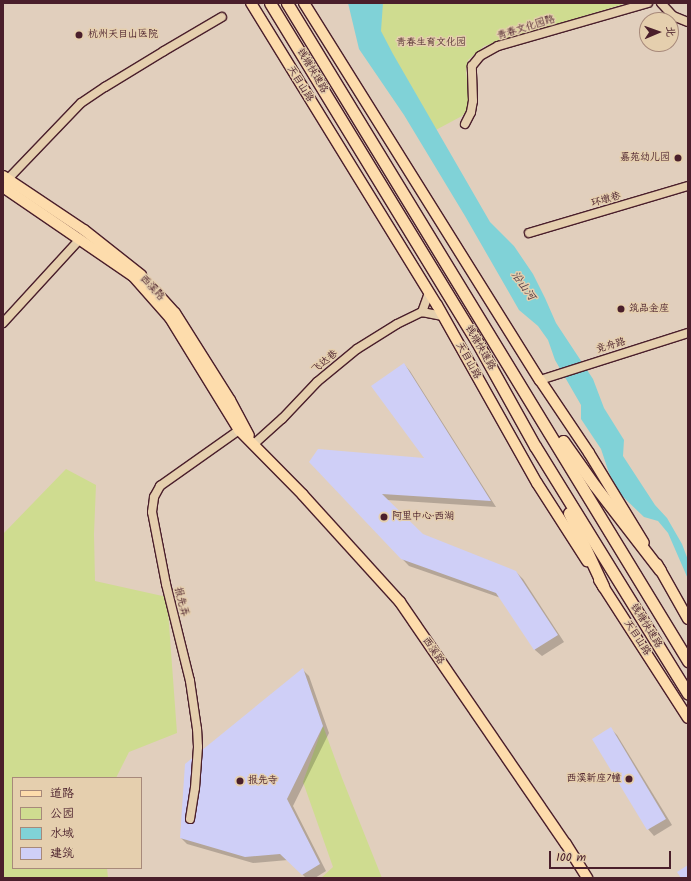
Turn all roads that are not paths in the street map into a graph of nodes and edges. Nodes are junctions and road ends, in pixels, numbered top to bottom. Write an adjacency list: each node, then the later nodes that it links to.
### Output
1 (251, 3): 14 (main road, 天目山路)
2 (270, 3): 23 (highway, 钱塘快速路)
3 (287, 3): 19 (highway, 钱塘快速路)
4 (304, 3): 20 (main road)
5 (648, 3): 9 (street, 青春文化园路)
6 (661, 3): 8 (street)
7 (222, 17): 10 (street)
8 (688, 22)
9 (465, 124)
10 (5, 181): 13 (main road, 西溪路); 22 (main road, 西溪路)
11 (688, 186): 12 (street, 环墩巷)
12 (529, 233)
13 (80, 239): 17 (street); 21 (main road, 西溪路)
14 (429, 293): 15 (street); 16 (main road, 天目山路)
15 (422, 312): 16 (street); 22 (street, 飞达巷)
16 (443, 316): 25 (main road, 天目山路)
17 (3, 322)
18 (688, 333): 20 (street, 竞舟路)
19 (518, 380): 24 (highway); 27 (highway, 钱塘快速路)
20 (540, 380): 24 (main road)
21 (239, 430): 22 (main road, 西溪路); 30 (street, 报先弄)
22 (254, 444): 31 (main road, 西溪路)
23 (535, 446): 25 (highway); 28 (highway, 钱塘快速路)
24 (660, 570): 26 (main road)
25 (603, 586): 29 (main road, 天目山路)
26 (688, 619)
27 (688, 661)
28 (688, 694)
29 (688, 718)
30 (190, 819)
31 (587, 878)

